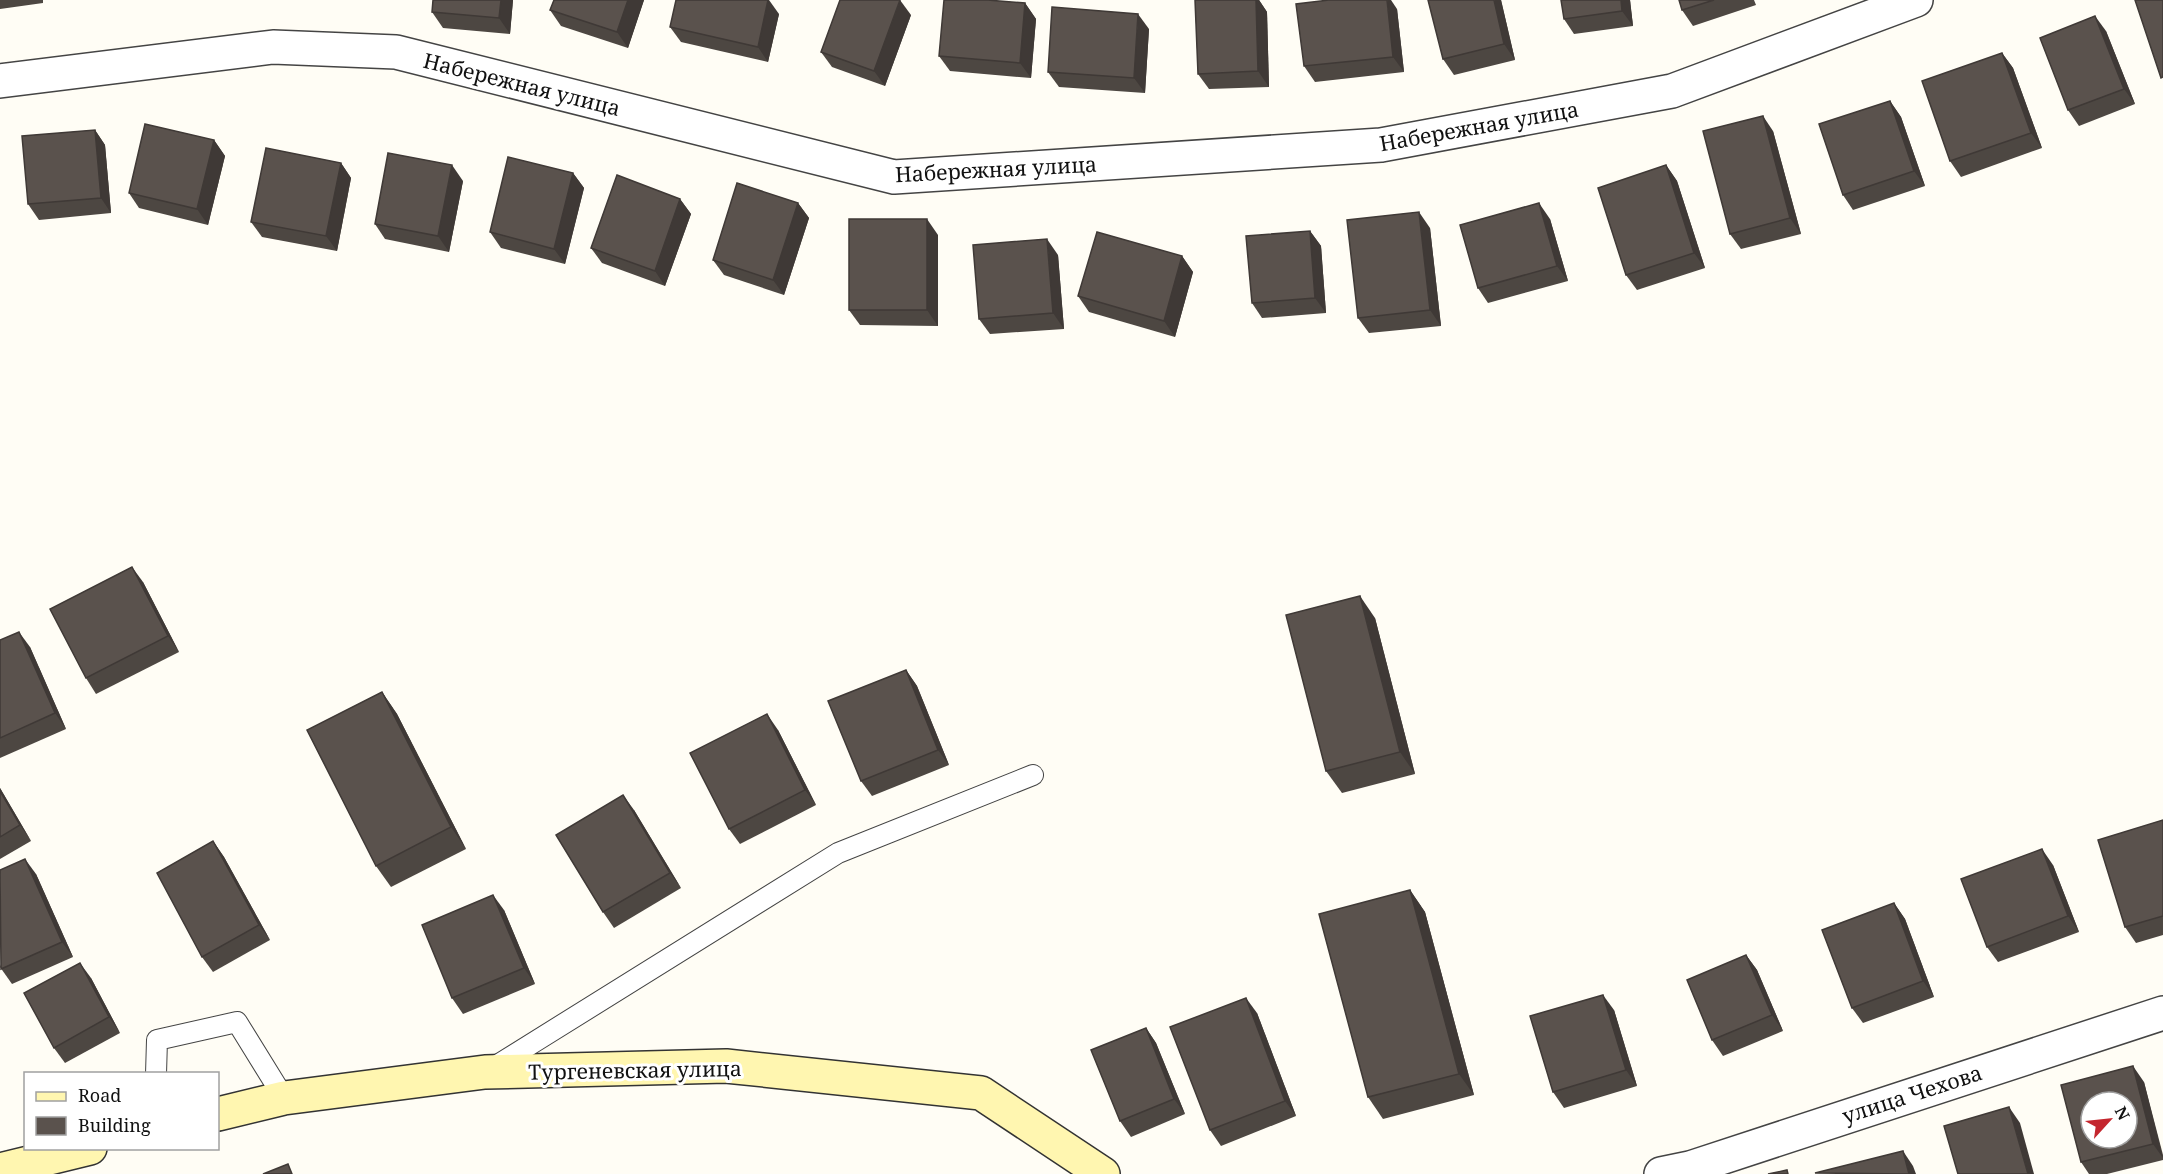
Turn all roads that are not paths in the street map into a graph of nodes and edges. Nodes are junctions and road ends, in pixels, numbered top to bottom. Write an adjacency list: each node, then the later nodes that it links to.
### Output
1 (1916, 0): 2 (street, Набережная улица)
2 (0, 81)
3 (1033, 775): 6 (lane)
4 (2163, 1013): 12 (street, улица Чехова)
5 (156, 1072): 7 (lane)
6 (485, 1072): 7 (street, Тургеневская улица); 11 (street, Тургеневская улица)
7 (284, 1098): 8 (street, Тургеневская улица)
8 (219, 1114)
9 (86, 1150): 10 (street)
10 (0, 1170)
11 (1103, 1174)
12 (1661, 1174)

